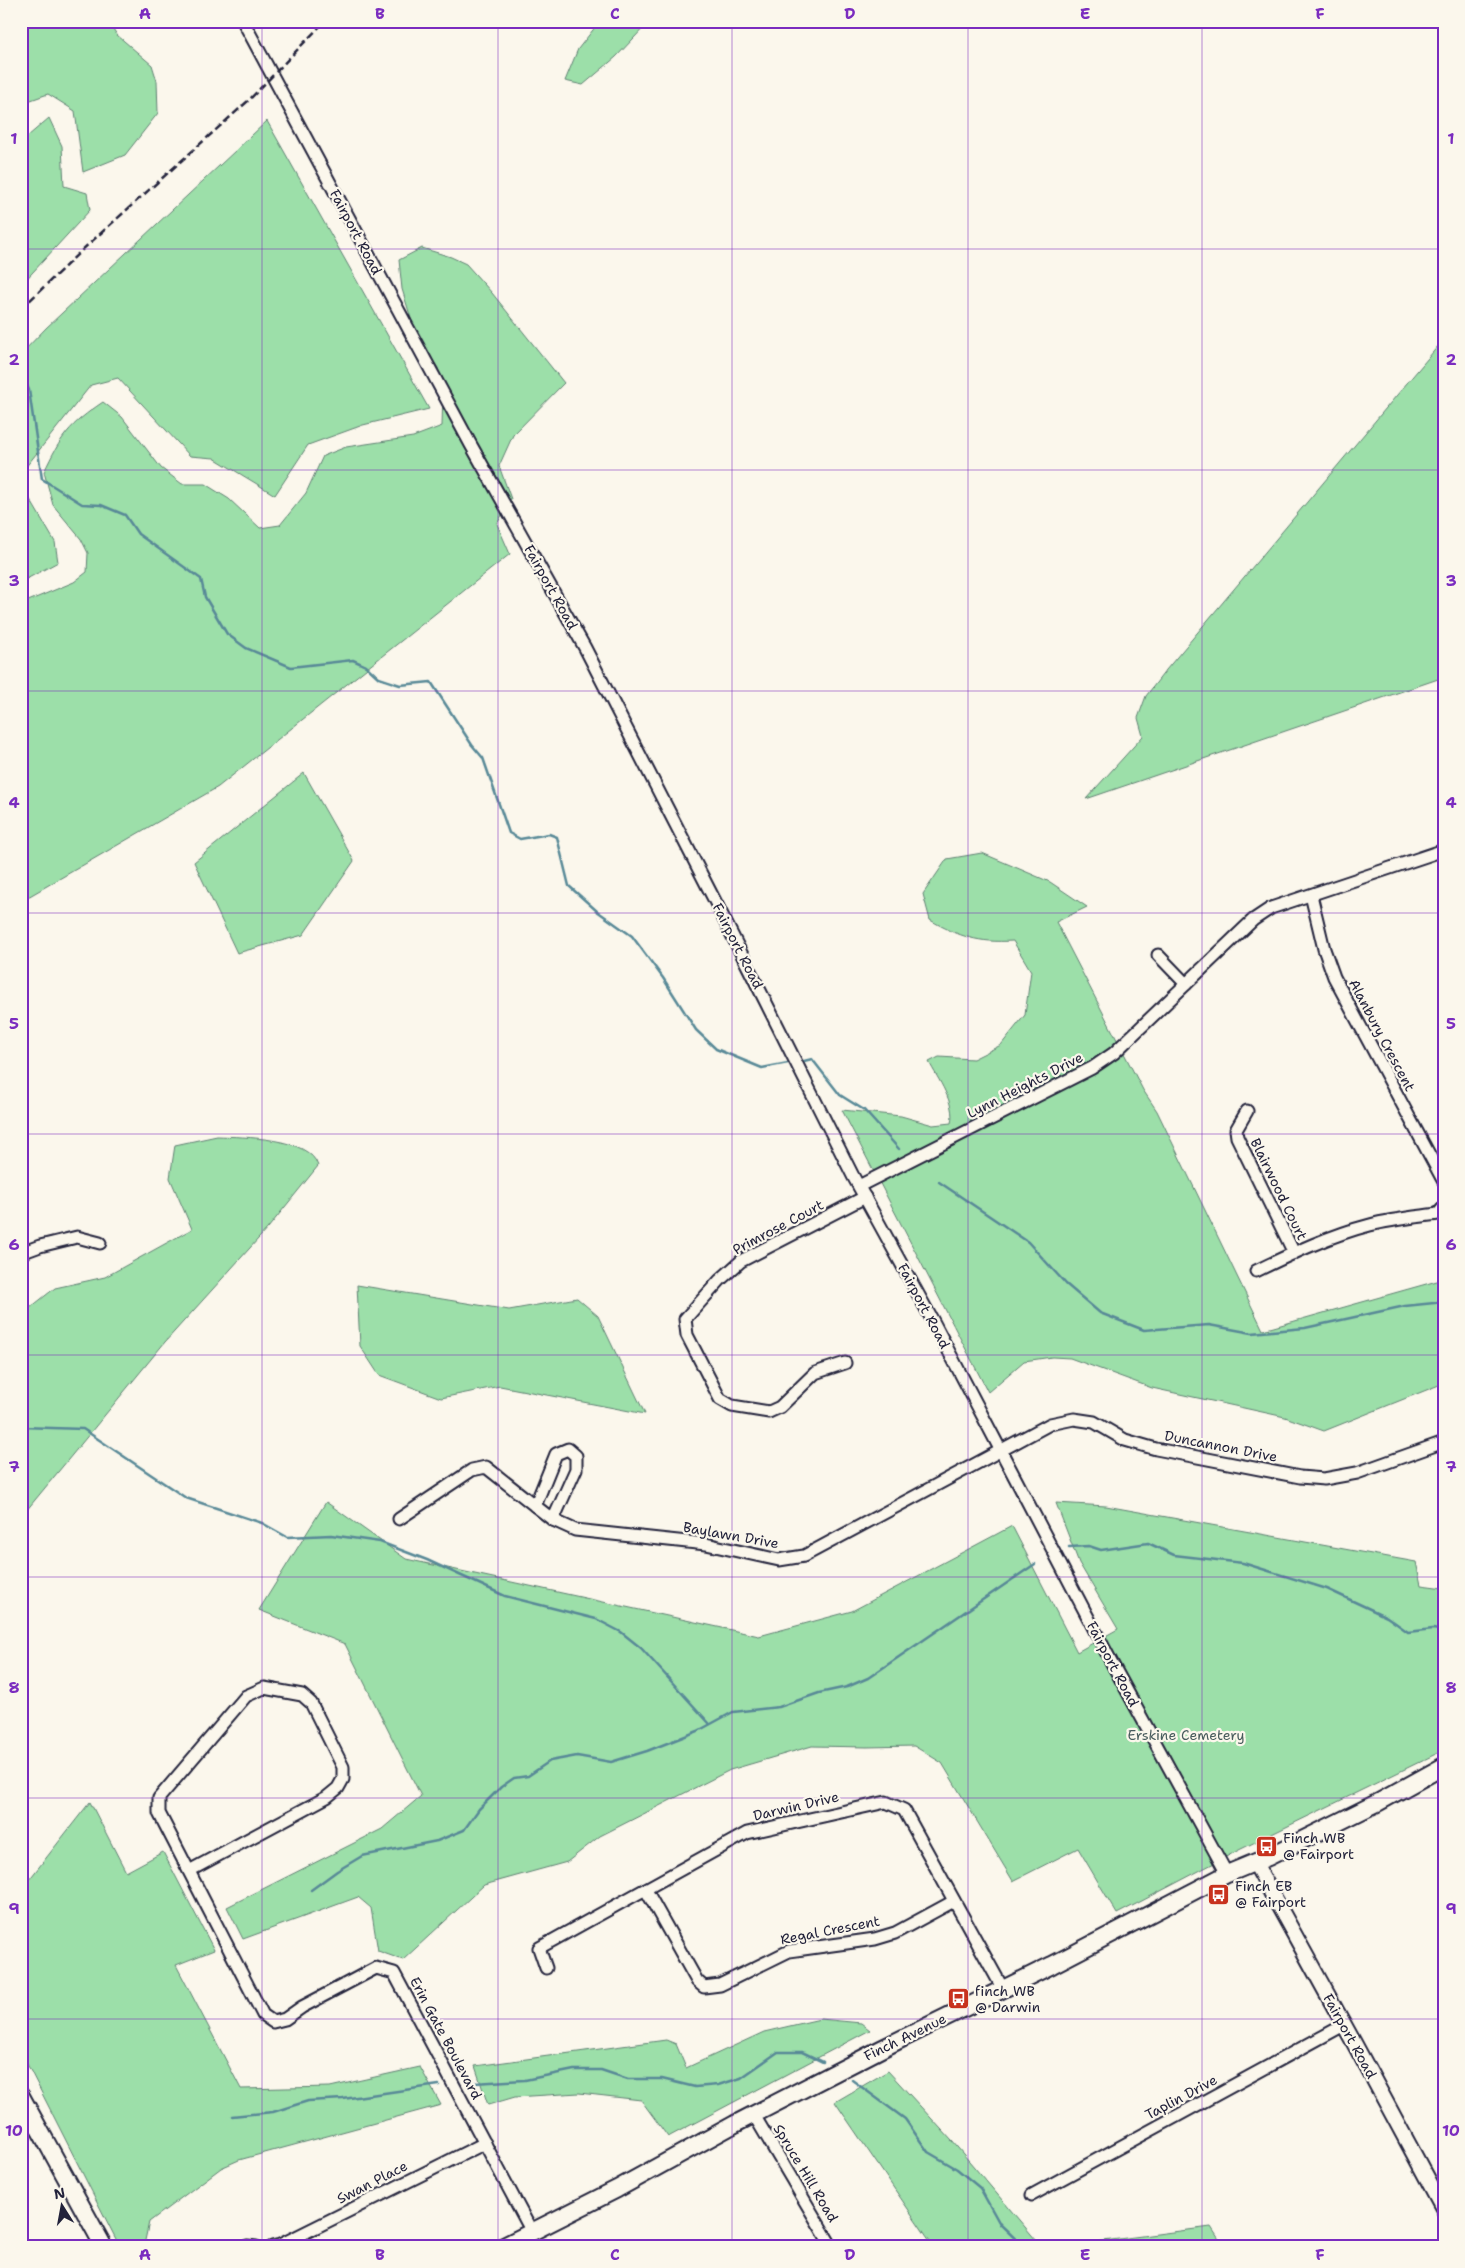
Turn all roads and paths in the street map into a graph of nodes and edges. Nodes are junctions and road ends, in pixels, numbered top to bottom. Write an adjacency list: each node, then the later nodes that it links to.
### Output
1 (243, 21): 8 (street, Fairport Road)
2 (1444, 850): 3 (street, Lynn Heights Drive)
3 (1311, 895): 5 (street, Lynn Heights Drive); 7 (street, Alanbury Crescent)
4 (1158, 955): 5 (street)
5 (1186, 984): 8 (street, Lynn Heights Drive)
6 (1247, 1111): 13 (street, Blairwood Court)
7 (1444, 1182)
8 (860, 1186): 9 (street, Fairport Road)
9 (865, 1197): 15 (street, Primrose Court); 17 (street, Fairport Road)
10 (1444, 1207): 13 (street)
11 (100, 1243): 12 (street)
12 (21, 1252)
13 (1294, 1253): 14 (street)
14 (1256, 1271)
15 (845, 1363)
16 (1444, 1442): 17 (street, Duncannon Drive)
17 (1000, 1452): 20 (street, Baylawn Drive); 24 (street, Fairport Road)
18 (535, 1506): 19 (street, Baylawn Drive); 20 (street, Baylawn Drive); 20 (street)
19 (399, 1519)
20 (552, 1520)
21 (1444, 1766): 22 (main road, Finch Avenue)
22 (1255, 1863): 24 (main road, Finch Avenue); 29 (street, Fairport Road)
23 (189, 1871): 23 (street, Erin Gate Boulevard); 32 (street, Erin Gate Boulevard)
24 (1227, 1874): 28 (main road, Finch Avenue)
25 (646, 1890): 26 (street, Regal Crescent); 26 (street, Darwin Drive); 27 (street, Darwin Drive)
26 (954, 1901): 28 (street, Darwin Drive)
27 (546, 1968)
28 (1003, 1989): 31 (main road, Finch Avenue)
29 (1344, 2025): 33 (street, Taplin Drive); 34 (street, Fairport Road)
30 (21, 2096): 36 (main road)
31 (754, 2115): 35 (main road, Finch Avenue); 39 (street, Spruce Hill Road)
32 (485, 2143): 35 (street, Erin Gate Boulevard); 37 (street, Swan Place)
33 (1032, 2195)
34 (1444, 2210)
35 (532, 2232): 38 (main road, Finch Avenue)
36 (104, 2247)
37 (272, 2247)
38 (502, 2247)
39 (832, 2247)

